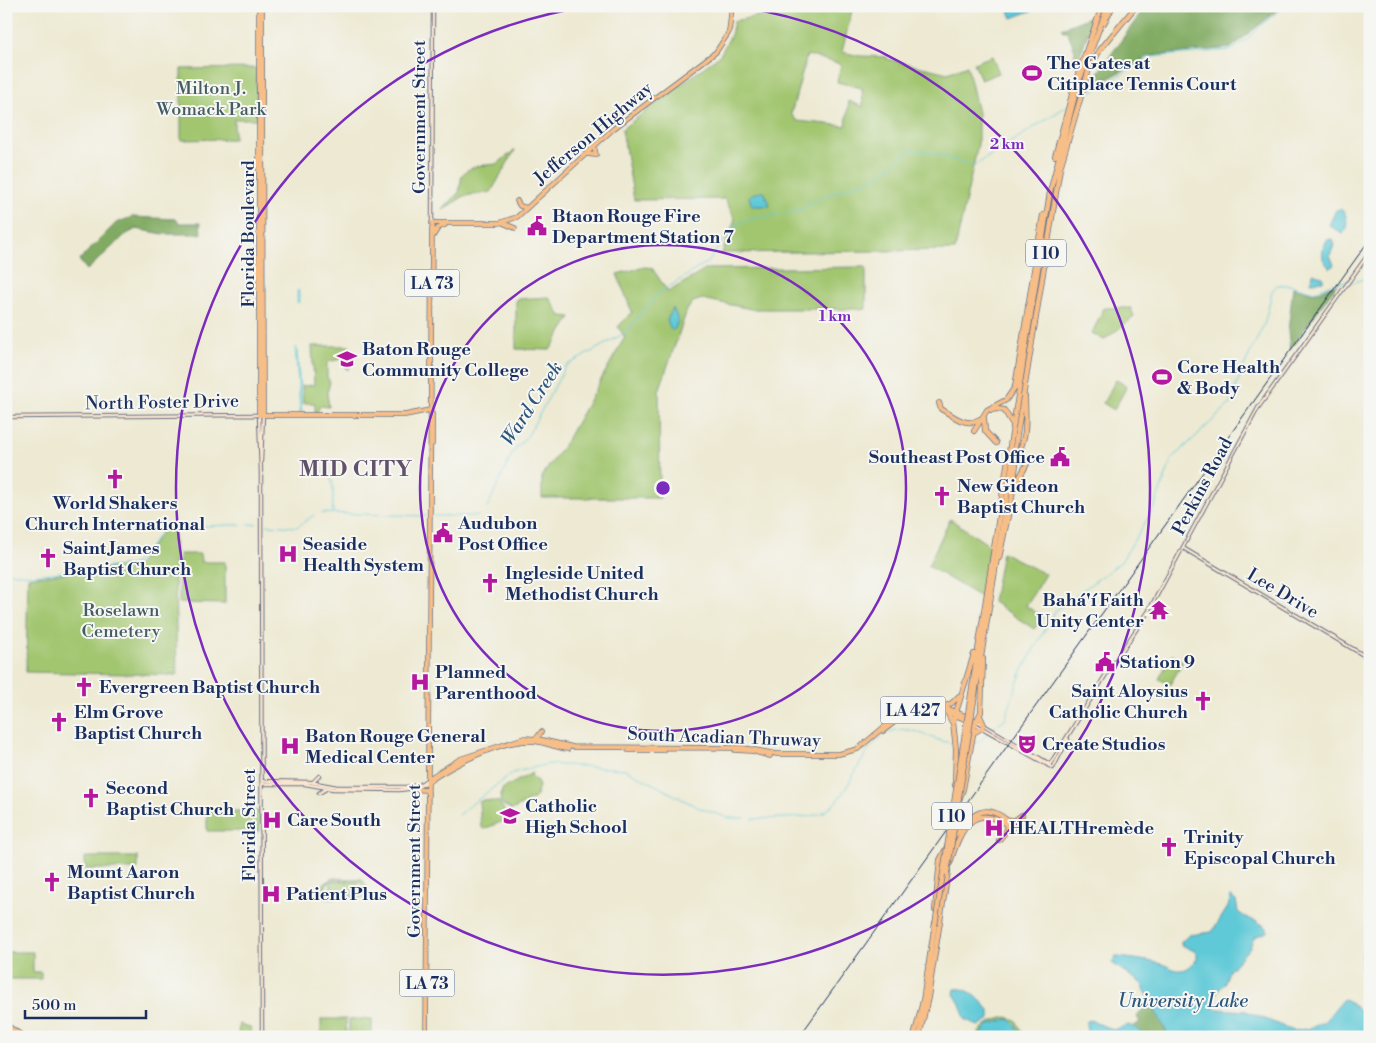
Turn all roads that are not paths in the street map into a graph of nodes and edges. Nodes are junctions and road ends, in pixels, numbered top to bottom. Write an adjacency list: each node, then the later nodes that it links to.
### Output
1 (260, 6): 25 (main road, Florida Boulevard)
2 (432, 6): 14 (main road, Government Street)
3 (732, 6): 8 (main road, Jefferson Highway)
4 (1105, 6): 7 (highway, I 10); 27 (highway)
5 (1113, 6): 7 (highway)
6 (1135, 6): 21 (highway, I 10)
7 (1087, 58): 29 (highway, I 10)
8 (594, 146): 9 (main road, Jefferson Highway); 9 (main road)
9 (586, 154): 11 (main road, Jefferson Highway)
10 (517, 201): 11 (main road)
11 (527, 208): 13 (main road, Jefferson Highway)
12 (447, 223): 13 (main road); 14 (main road); 16 (main road)
13 (503, 223): 15 (main road)
14 (432, 225): 16 (main road, Government Street)
15 (515, 228)
16 (433, 238): 18 (main road, Government Street / LA 73)
17 (1370, 252): 37 (main road, Perkins Road)
18 (432, 324): 19 (main road, Government Street / LA 73); 20 (main road, Government Street / LA 73)
19 (431, 333): 20 (main road); 23 (main road, Government Street / LA 73)
20 (433, 340): 23 (main road, Government Street / LA 73)
21 (1025, 381): 31 (highway, I 10); 33 (highway)
22 (939, 403): 27 (highway)
23 (431, 410): 24 (main road, North Foster Drive); 28 (main road, Government Street / LA 73); 34 (main road, Government Street / LA 73)
24 (421, 412): 25 (main road, North Foster Drive); 28 (main road)
25 (261, 415): 26 (main road, North Foster Drive); 39 (main road, Florida Boulevard)
26 (6, 417)
27 (983, 418): 29 (highway); 30 (highway); 32 (highway)
28 (429, 420): 34 (main road, Government Street / LA 73)
29 (1013, 425): 31 (highway, I 10)
30 (975, 432)
31 (1014, 433): 35 (highway, I 10)
32 (996, 444)
33 (1021, 445): 36 (highway); 36 (highway)
34 (430, 446): 55 (main road, Government Street / LA 73)
35 (1005, 487): 38 (highway, I 10); 40 (highway, I 10)
36 (1012, 496): 38 (highway)
37 (1183, 548): 41 (main road, Lee Drive); 54 (main road, Perkins Road)
38 (994, 576): 40 (highway, I 10)
39 (262, 612): 59 (main road, Florida Street)
40 (981, 643): 42 (highway); 44 (highway, I 10); 47 (highway)
41 (1370, 659)
42 (963, 691): 43 (highway); 46 (highway)
43 (943, 707): 46 (main road, South Acadian Thruway / LA 427); 53 (main road, South Acadian Thruway / LA 427)
44 (971, 707): 66 (highway, I 10, bridge); 68 (highway, I 10, bridge)
45 (947, 712): 46 (main road, South Acadian Thruway / LA 427); 48 (highway); 58 (main road, South Acadian Thruway / LA 427)
46 (955, 713): 48 (highway); 49 (main road, South Acadian Thruway / LA 427)
47 (980, 714): 49 (highway); 50 (highway)
48 (952, 722): 68 (highway, bridge)
49 (976, 722): 50 (main road, South Acadian Thruway / LA 427); 52 (highway)
50 (985, 727): 52 (highway); 54 (main road, South Acadian Thruway / LA 427)
51 (541, 732): 53 (main road)
52 (974, 733): 66 (highway, bridge)
53 (536, 738): 56 (main road, South Acadian Thruway / LA 427)
54 (1051, 767)
55 (428, 769): 56 (main road); 58 (main road, Government Street / LA 73)
56 (440, 770): 58 (main road, South Acadian Thruway / LA 427)
57 (319, 776): 60 (main road)
58 (428, 781): 61 (main road, South Acadian Thruway); 63 (main road, South Acadian Thruway / LA 427); 65 (main road, Government Street / LA 73)
59 (262, 782): 60 (main road); 61 (main road); 79 (main road, Florida Street)
60 (313, 782): 61 (main road)
61 (319, 785): 62 (main road, South Acadian Thruway / LA 427)
62 (326, 788): 63 (main road, South Acadian Thruway / LA 427); 64 (main road)
63 (412, 789): 65 (main road)
64 (319, 793)
65 (428, 793): 80 (main road, Government Street / LA 73)
66 (958, 804): 72 (highway, I 10, bridge)
67 (1022, 815): 69 (highway)
68 (952, 816): 73 (highway, I 10, bridge)
69 (1006, 822): 70 (highway); 71 (highway); 72 (highway, bridge); 73 (highway, bridge)
70 (1012, 827)
71 (999, 840)
72 (947, 873): 74 (highway, I 10)
73 (935, 925): 74 (highway, I 10, bridge)
74 (936, 932): 81 (highway, I 10); 82 (highway, I 10)
75 (6, 1025): 78 (highway)
76 (6, 1034): 77 (highway)
77 (10, 1037)
78 (24, 1037)
79 (262, 1037)
80 (426, 1037)
81 (914, 1037)
82 (918, 1037)

